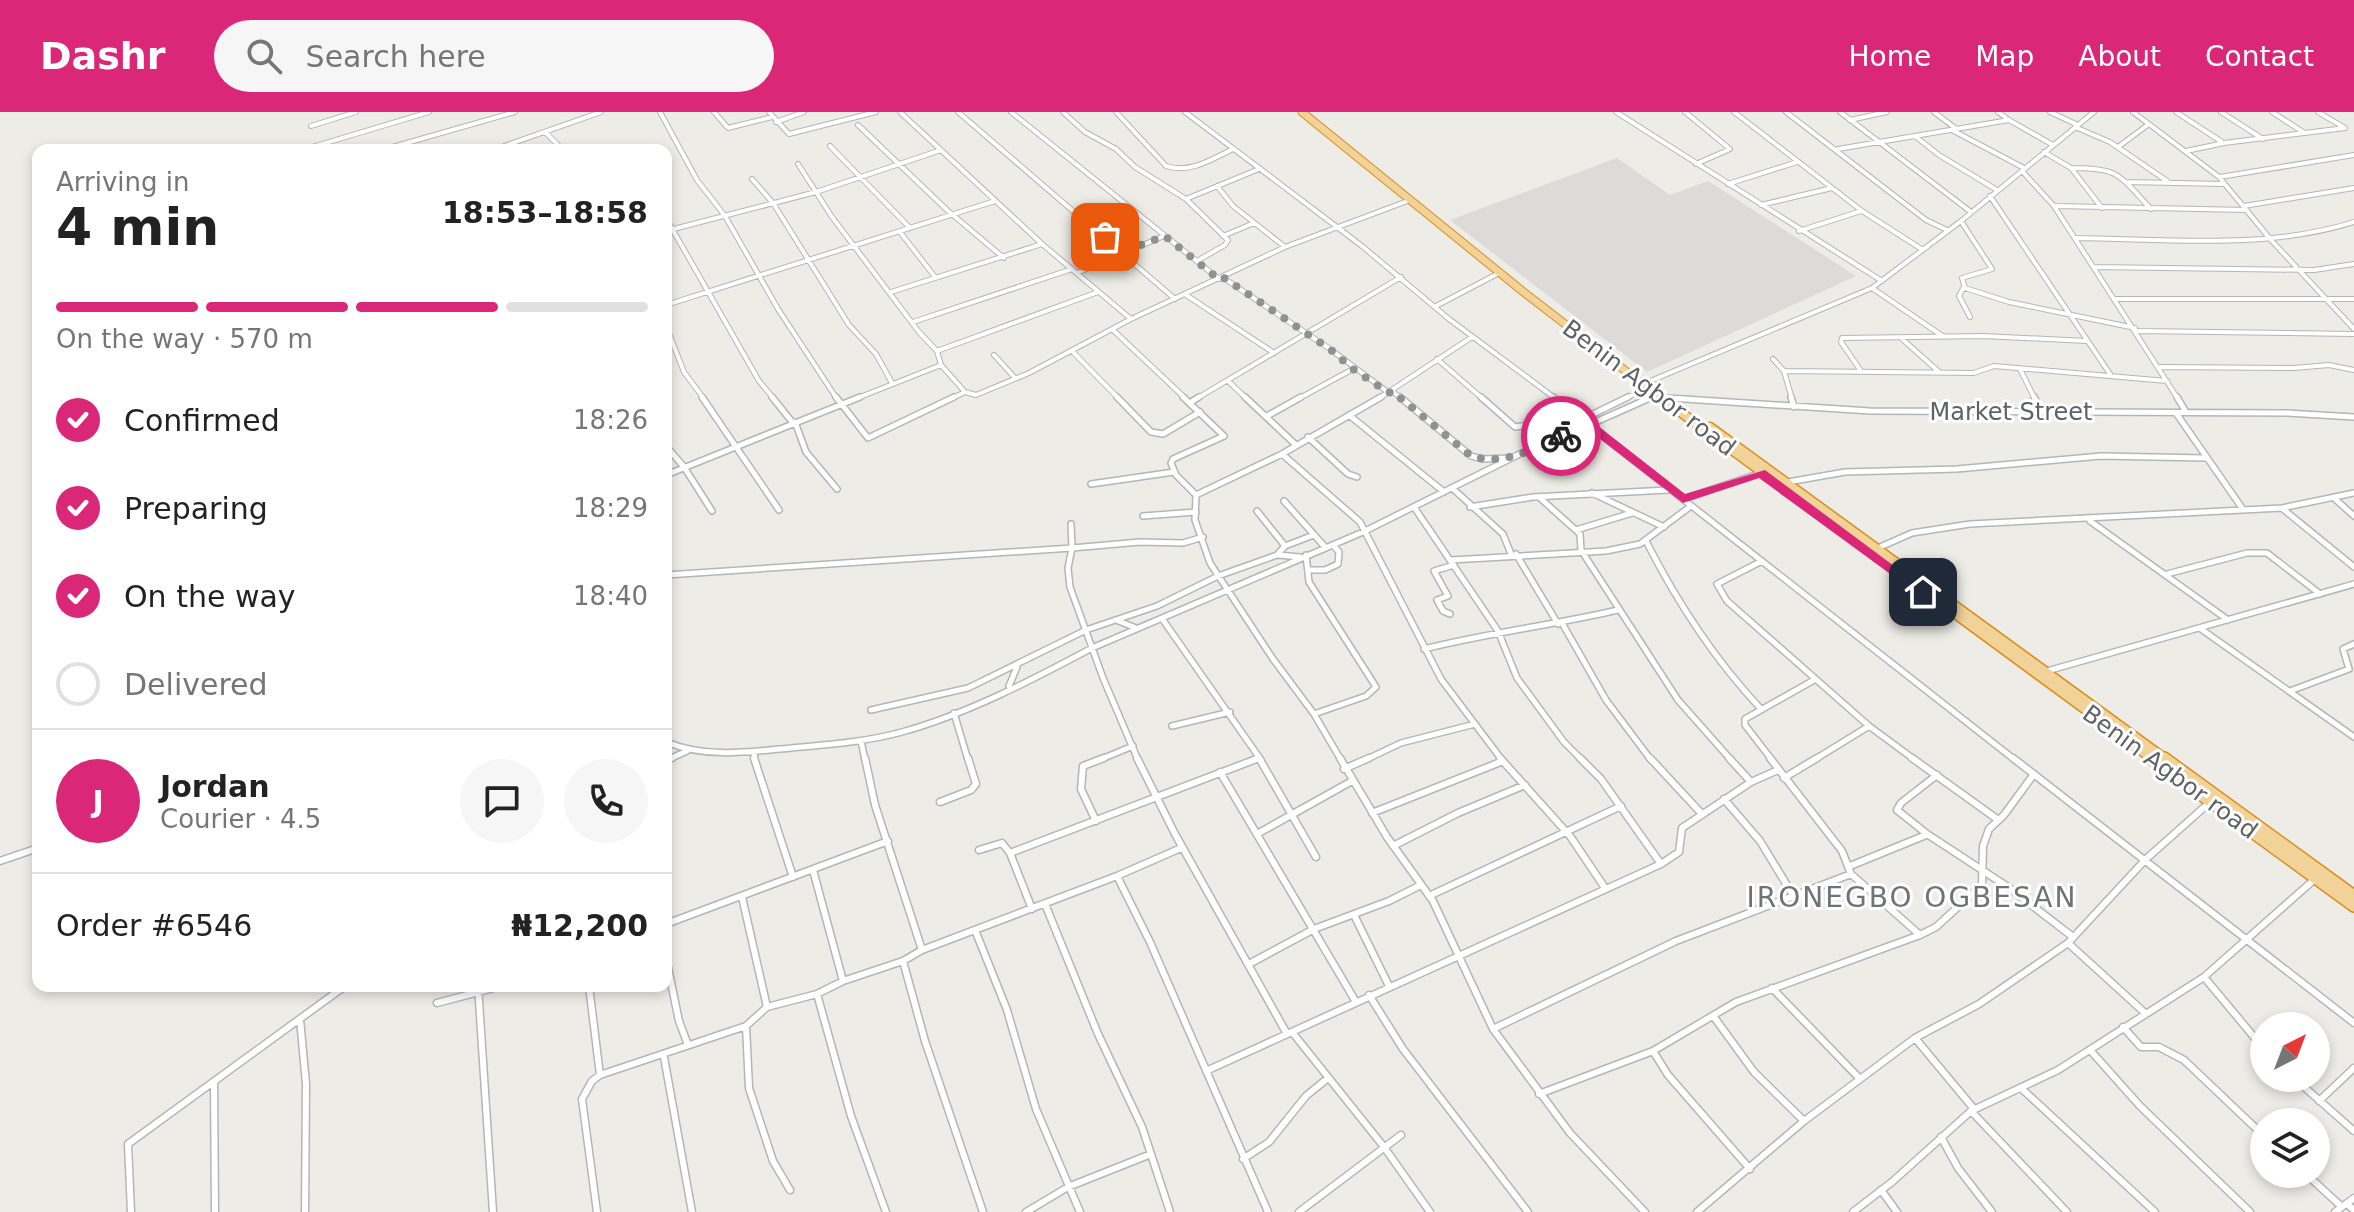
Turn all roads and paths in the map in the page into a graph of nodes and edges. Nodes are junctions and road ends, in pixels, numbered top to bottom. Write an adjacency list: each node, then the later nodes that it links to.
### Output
1 (356, 112): 32 (street)
2 (429, 112): 47 (street)
3 (515, 112): 48 (street)
4 (601, 112): 41 (street)
5 (660, 112): 92 (street)
6 (714, 112): 31 (street)
7 (804, 112): 35 (street)
8 (876, 112): 35 (street)
9 (900, 112): 56 (street)
10 (958, 112): 110 (street)
11 (1011, 112): 102 (street)
12 (1063, 112): 80 (street)
13 (1116, 112): 54 (street)
14 (1185, 112): 54 (street)
15 (1305, 112): 81 (highway, Benin Agbor road); 168 (highway, Benin Agbor road)
16 (1616, 112): 63 (street)
17 (1685, 112): 63 (street)
18 (1734, 112): 60 (street)
19 (1786, 112): 55 (street)
20 (1840, 112): 33 (street)
21 (1887, 112): 33 (street)
22 (1934, 112): 40 (street)
23 (1998, 112): 34 (street)
24 (2050, 112): 39 (street)
25 (2094, 112): 39 (street)
26 (2133, 112): 36 (street)
27 (2176, 112): 46 (street)
28 (2221, 112): 44 (street)
29 (2272, 112): 42 (street)
30 (2318, 112): 42 (street)
31 (771, 114): 35 (street)
32 (337, 115): 38 (street)
33 (1850, 120): 45 (street)
34 (2009, 120): 40 (street); 51 (street)
35 (776, 122)
36 (2149, 124): 53 (street); 57 (street)
37 (858, 125): 62 (street)
38 (311, 126)
39 (2076, 126): 51 (street); 53 (street)
40 (1954, 129): 43 (street); 66 (street)
41 (545, 132): 49 (street); 50 (street)
42 (2303, 132): 44 (street)
43 (1916, 136): 45 (street); 77 (street)
44 (2263, 139): 46 (street)
45 (1882, 141): 55 (street); 90 (street)
46 (2224, 143): 57 (street)
47 (322, 144)
48 (403, 144)
49 (510, 144)
50 (557, 144)
51 (2053, 145): 58 (street)
52 (830, 146): 68 (street)
53 (2118, 147): 70 (street)
54 (1233, 149): 65 (street)
55 (1838, 149): 99 (street)
56 (942, 150): 62 (street); 82 (street)
57 (2185, 151): 67 (street)
58 (2044, 152): 64 (street); 66 (street)
59 (2354, 155): 67 (street)
60 (1797, 162): 72 (street); 75 (street)
61 (798, 164): 78 (street)
62 (902, 164): 68 (street); 91 (street)
63 (1696, 164): 72 (street)
64 (2071, 168): 71 (street); 86 (street)
65 (1259, 169): 74 (street); 96 (street)
66 (2023, 170): 77 (street); 85 (street)
67 (2219, 177): 73 (street)
68 (858, 178): 78 (street); 97 (street)
69 (752, 179): 83 (street)
70 (2167, 181): 71 (street); 73 (street)
71 (2126, 182): 88 (street)
72 (1727, 184): 84 (street)
73 (2224, 184): 87 (street)
74 (1217, 186): 80 (street); 95 (street)
75 (1833, 188): 84 (street); 89 (street)
76 (2354, 188): 87 (street)
77 (1997, 190): 79 (street)
78 (816, 192): 83 (street); 107 (street)
79 (1990, 196): 90 (street); 136 (street)
80 (1186, 199): 103 (street)
81 (1410, 200): 96 (street); 118 (highway, Benin Agbor road)
82 (995, 201): 91 (street); 106 (street)
83 (773, 203): 92 (street); 112 (street)
84 (1759, 205): 100 (street)
85 (2054, 206): 86 (street); 104 (street)
86 (2102, 208): 88 (street)
87 (2245, 208): 88 (street); 105 (street)
88 (2151, 209)
89 (1862, 211): 100 (street); 109 (street)
90 (1971, 212): 93 (street)
91 (953, 215): 97 (street); 111 (street)
92 (725, 216): 98 (street); 119 (street)
93 (1961, 221): 99 (street); 124 (street)
94 (2354, 222): 105 (street)
95 (1254, 223): 103 (street); 108 (street)
96 (1336, 226): 108 (street); 121 (street)
97 (911, 228): 101 (street)
98 (673, 229): 126 (street)
99 (1947, 230): 109 (street)
100 (1799, 231): 123 (street)
101 (900, 232): 107 (street); 120 (street)
102 (1165, 236): 110 (street); 113 (street)
103 (1223, 236): 113 (street)
104 (2076, 238): 105 (street); 115 (street)
105 (2271, 240): 117 (street)
106 (1042, 244): 111 (street); 116 (street)
107 (856, 245): 112 (street); 127 (street)
108 (1285, 247): 122 (street)
109 (1923, 250): 123 (street)
110 (1122, 252): 116 (street); 130 (street)
111 (1004, 258): 120 (street)
112 (810, 261): 119 (street); 167 (street)
113 (1197, 261): 122 (street)
114 (2354, 264): 117 (street)
115 (2093, 267): 117 (street); 131 (street)
116 (1074, 271): 128 (street); 139 (street)
117 (2301, 271): 133 (street)
118 (1499, 273): 135 (street); 168 (highway, Benin Agbor road)
119 (760, 274): 126 (street); 172 (street)
120 (935, 277): 127 (street)
121 (1401, 277): 135 (street); 143 (street)
122 (1222, 279): 129 (street); 143 (street)
123 (1882, 282): 125 (street)
124 (1964, 287): 136 (street); 137 (street)
125 (1872, 288): 145 (street); 168 (street)
126 (706, 291): 134 (street); 184 (street)
127 (891, 292): 139 (street)
128 (1098, 292): 138 (street); 149 (street)
129 (1185, 295): 130 (street); 151 (street)
130 (1175, 299): 138 (street)
131 (2115, 299): 133 (street); 141 (street)
132 (2354, 299): 133 (street)
133 (2330, 301): 142 (street)
134 (672, 303)
135 (1436, 306): 144 (street)
136 (2070, 313): 141 (street); 148 (street)
137 (1970, 317)
138 (1131, 319): 140 (street)
139 (913, 322): 149 (street)
140 (1112, 329): 150 (street); 171 (street)
141 (2136, 329): 142 (street); 156 (street)
142 (2354, 332)
143 (1306, 334): 151 (street); 158 (street)
144 (1472, 337): 153 (street); 174 (street)
145 (1945, 337): 146 (street); 148 (street)
146 (1900, 338): 161 (street); 162 (street)
147 (672, 341): 186 (street)
148 (2087, 341): 163 (street)
149 (937, 351): 155 (street)
150 (1072, 351): 164 (street); 175 (street)
151 (1274, 353): 165 (street)
152 (994, 355): 164 (street)
153 (1437, 359): 170 (street); 182 (street)
154 (1773, 359): 160 (street)
155 (941, 365): 167 (street); 169 (street)
156 (2159, 367): 159 (street); 166 (street)
157 (2020, 368): 162 (street); 163 (street); 176 (street)
158 (1353, 369): 170 (street); 180 (street)
159 (2354, 370)
160 (1784, 371): 161 (street); 173 (street)
161 (1861, 371): 162 (street)
162 (1939, 372)
163 (2110, 375): 166 (street)
164 (1015, 378): 169 (street)
165 (1228, 381): 171 (street); 180 (street)
166 (2167, 381): 178 (street)
167 (892, 383): 172 (street)
168 (1656, 390): 173 (street, Market Street); 183 (street); 183 (street); 195 (highway, Benin Agbor road); 197 (highway, Benin Agbor road)
169 (965, 392): 172 (street)
170 (1390, 392): 179 (street); 190 (street)
171 (1191, 402): 175 (street)
172 (840, 404): 184 (street)
173 (1794, 407): 176 (street, Market Street)
174 (1569, 409): 182 (street); 183 (street)
175 (1200, 412): 194 (street)
176 (2042, 412): 177 (street, Market Street)
177 (2176, 413): 178 (street, Market Street); 191 (street)
178 (2186, 413): 181 (street, Market Street)
179 (1349, 415): 185 (street); 202 (street)
180 (1267, 416): 187 (street)
181 (2354, 417)
182 (1550, 421): 183 (street)
183 (1583, 421): 190 (street); 201 (street)
184 (794, 422): 186 (street); 200 (street)
185 (1308, 437): 187 (street); 196 (street)
186 (737, 445): 192 (street); 215 (street)
187 (1296, 445): 189 (street)
188 (672, 453): 192 (street)
189 (1282, 454): 205 (street); 226 (street)
190 (1515, 457): 199 (street)
191 (2205, 458): 197 (street); 214 (street)
192 (684, 467): 193 (street); 216 (street)
193 (672, 472)
194 (1174, 472): 198 (street); 205 (street)
195 (1761, 473): 208 (street); 295 (highway, Benin Agbor road)
196 (1357, 477)
197 (1787, 482): 234 (highway, Benin Agbor road)
198 (1091, 484)
199 (1452, 488): 202 (street); 212 (street)
200 (837, 489)
201 (1670, 489): 203 (street); 208 (street)
202 (1444, 492): 211 (street)
203 (1591, 493): 206 (street); 219 (street)
204 (2354, 493): 207 (street)
205 (1196, 495): 218 (street)
206 (1539, 497): 212 (street); 225 (street)
207 (2333, 497): 213 (street); 221 (street)
208 (1683, 499): 210 (street)
209 (1284, 501): 227 (street)
210 (1691, 506): 224 (street); 239 (street)
211 (1414, 507): 226 (street); 240 (street)
212 (1470, 507): 236 (street)
213 (2282, 508): 214 (street); 241 (street)
214 (2243, 509): 222 (street)
215 (779, 510)
216 (712, 511)
217 (1257, 511): 231 (street)
218 (1196, 512): 220 (street); 228 (street)
219 (1632, 513): 224 (street); 225 (street)
220 (1143, 516)
221 (2354, 516)
222 (2090, 520): 234 (street); 244 (street)
223 (1071, 524): 233 (street)
224 (1664, 527): 229 (street)
225 (1576, 530): 235 (street)
226 (1363, 532): 230 (street); 261 (street)
227 (1311, 536): 231 (street); 232 (street)
228 (1203, 537): 233 (street); 245 (street)
229 (1646, 541): 235 (street); 267 (street)
230 (1333, 545): 232 (street); 242 (street)
231 (1285, 546): 237 (street)
232 (1325, 547): 238 (street)
233 (1072, 548): 243 (street); 257 (street)
234 (1878, 548): 263 (highway, Benin Agbor road)
235 (1581, 550): 236 (street); 249 (street)
236 (1513, 554): 240 (street); 254 (street)
237 (1277, 555): 238 (street); 245 (street)
238 (1303, 556): 242 (street); 247 (street)
239 (1762, 561): 264 (street); 287 (street)
240 (1452, 563): 250 (street); 258 (street)
241 (2354, 567)
242 (1310, 570): 271 (street)
243 (672, 575)
244 (2166, 575): 248 (street); 253 (street)
245 (1218, 576): 247 (street); 251 (street)
246 (2354, 584): 248 (street)
247 (1227, 590): 252 (street); 271 (street)
248 (2320, 594): 253 (street)
249 (1618, 610): 254 (street); 291 (street)
250 (1450, 614)
251 (1115, 620): 256 (street); 257 (street)
252 (1163, 620): 256 (street); 269 (street)
253 (2228, 620): 255 (street)
254 (1560, 624): 258 (street); 299 (street)
255 (2201, 628): 263 (street); 266 (street)
256 (1137, 629): 260 (street)
257 (1086, 630): 260 (street); 262 (street)
258 (1498, 631): 261 (street); 297 (street)
259 (2354, 644): 266 (street)
260 (1092, 648): 265 (street); 278 (street)
261 (1424, 649): 272 (street)
262 (1017, 667): 265 (street); 268 (street)
263 (2047, 671): 327 (highway, Benin Agbor road)
264 (1814, 680): 267 (street); 274 (street)
265 (1009, 687): 270 (street)
266 (2290, 691): 275 (street)
267 (1761, 709): 285 (street)
268 (871, 710)
269 (1230, 712): 273 (street); 282 (street)
270 (954, 713): 276 (street); 296 (street)
271 (1314, 714): 284 (street)
272 (1475, 724): 283 (street); 284 (street)
273 (1172, 726)
274 (1869, 726): 288 (street); 289 (street)
275 (2354, 736)
276 (861, 741): 280 (street); 306 (street)
277 (672, 744): 279 (street)
278 (1133, 746): 293 (street); 302 (street)
279 (688, 751): 280 (street); 281 (street)
280 (754, 752): 321 (street)
281 (672, 758)
282 (1259, 758): 286 (street); 300 (street)
283 (1503, 761): 292 (street); 298 (street)
284 (1344, 769): 290 (street)
285 (1778, 770): 289 (street); 291 (street)
286 (1220, 772): 293 (street); 304 (street)
287 (2034, 774): 301 (street); 313 (street)
288 (1937, 775): 301 (street); 305 (street)
289 (1784, 778): 316 (street)
290 (1352, 781): 298 (street); 300 (street)
291 (1751, 782): 294 (street)
292 (1525, 785): 303 (street); 307 (street)
293 (1155, 796): 302 (street); 308 (street)
294 (1724, 799): 299 (street); 325 (street)
295 (2211, 801): 313 (street); 322 (highway, Benin Agbor road)
296 (940, 802)
297 (1621, 806): 303 (street); 315 (street)
298 (1372, 813): 307 (street)
299 (1701, 813): 315 (street)
300 (1296, 814): 304 (street); 312 (street)
301 (1997, 819): 318 (street)
302 (1096, 821): 311 (street)
303 (1566, 832): 324 (street); 326 (street)
304 (1257, 834): 334 (street)
305 (1927, 834): 316 (street); 318 (street)
306 (888, 841): 317 (street); 339 (street)
307 (1393, 846): 323 (street)
308 (1181, 848): 320 (street); 342 (street)
309 (32, 850): 314 (street)
310 (979, 850): 311 (street)
311 (1010, 853): 331 (street)
312 (1316, 857)
313 (2146, 859): 337 (street); 338 (street)
314 (0, 861)
315 (1661, 864): 324 (street)
316 (1850, 866): 319 (street)
317 (813, 870): 321 (street); 344 (street)
318 (1984, 871): 336 (street); 338 (street)
319 (1851, 874): 325 (street); 336 (street)
320 (1117, 876): 329 (street); 372 (street)
321 (793, 877): 328 (street)
322 (2316, 878): 330 (highway, Benin Agbor road); 337 (street)
323 (1421, 885): 326 (street); 332 (street)
324 (1605, 888): 340 (street)
325 (1794, 895): 363 (street)
326 (1429, 896): 340 (street)
327 (2354, 896)
328 (742, 897): 333 (street); 356 (street)
329 (1045, 904): 331 (street); 388 (street)
330 (2354, 906)
331 (1032, 909): 335 (street)
332 (1354, 915): 334 (street); 345 (street)
333 (672, 922)
334 (1314, 929): 342 (street); 354 (street)
335 (975, 930): 339 (street); 391 (street)
336 (1920, 935): 347 (street)
337 (2248, 939): 343 (street); 360 (street)
338 (2071, 940): 357 (street); 366 (street)
339 (922, 950): 341 (street)
340 (1459, 954): 345 (street); 363 (street)
341 (903, 961): 344 (street); 405 (street)
342 (1249, 964): 365 (street)
343 (2204, 977): 357 (street); 364 (street)
344 (843, 981): 352 (street)
345 (1389, 986): 353 (street)
346 (672, 987): 367 (street)
347 (1772, 988): 358 (street); 375 (street)
348 (337, 992): 359 (street)
349 (467, 992): 355 (street)
350 (478, 992): 401 (street)
351 (590, 992): 373 (street)
352 (817, 994): 356 (street); 404 (street)
353 (1369, 995): 354 (street); 412 (street)
354 (1356, 1002): 365 (street)
355 (437, 1003)
356 (767, 1007): 361 (street)
357 (2145, 1013): 362 (street)
358 (1714, 1017): 369 (street); 382 (street)
359 (300, 1018): 376 (street); 400 (street)
360 (2354, 1023)
361 (746, 1026): 367 (street); 393 (street)
362 (2123, 1027): 368 (street); 383 (street)
363 (1493, 1029): 379 (street)
364 (2250, 1032)
365 (1289, 1033): 372 (street); 374 (street)
366 (1915, 1038): 375 (street); 381 (street)
367 (688, 1045): 370 (street)
368 (2090, 1050): 377 (street); 420 (street)
369 (1653, 1051): 379 (street); 390 (street)
370 (664, 1057): 373 (street); 403 (street)
371 (2354, 1068): 380 (street)
372 (1206, 1071): 389 (street)
373 (600, 1075): 402 (street)
374 (1328, 1078): 387 (street); 389 (street)
375 (1860, 1079): 382 (street)
376 (214, 1081): 398 (street); 399 (street)
377 (2021, 1088): 381 (street); 419 (street)
378 (2309, 1092): 380 (street)
379 (1539, 1094): 413 (street)
380 (2319, 1101): 384 (street)
381 (1972, 1110): 386 (street); 418 (street)
382 (1804, 1121): 390 (street)
383 (2250, 1123)
384 (2354, 1131)
385 (1401, 1135): 387 (street)
386 (1941, 1137): 394 (street); 417 (street)
387 (1384, 1147): 410 (street); 411 (street)
388 (1151, 1154): 391 (street); 408 (street)
389 (1243, 1159): 409 (street)
390 (1750, 1169): 414 (street)
391 (1068, 1187): 406 (street); 407 (street)
392 (2323, 1188): 396 (street)
393 (790, 1190)
394 (1881, 1190): 415 (street); 416 (street)
395 (2354, 1198): 396 (street)
396 (2344, 1205): 397 (street); 421 (street)
397 (2354, 1210)
398 (131, 1212)
399 (215, 1212)
400 (305, 1212)
401 (493, 1212)
402 (597, 1212)
403 (692, 1212)
404 (886, 1212)
405 (983, 1212)
406 (1026, 1212)
407 (1080, 1212)
408 (1170, 1212)
409 (1268, 1212)
410 (1299, 1212)
411 (1430, 1212)
412 (1528, 1212)
413 (1645, 1212)
414 (1697, 1212)
415 (1853, 1212)
416 (1897, 1212)
417 (1992, 1212)
418 (2067, 1212)
419 (2155, 1212)
420 (2250, 1212)
421 (2335, 1212)

